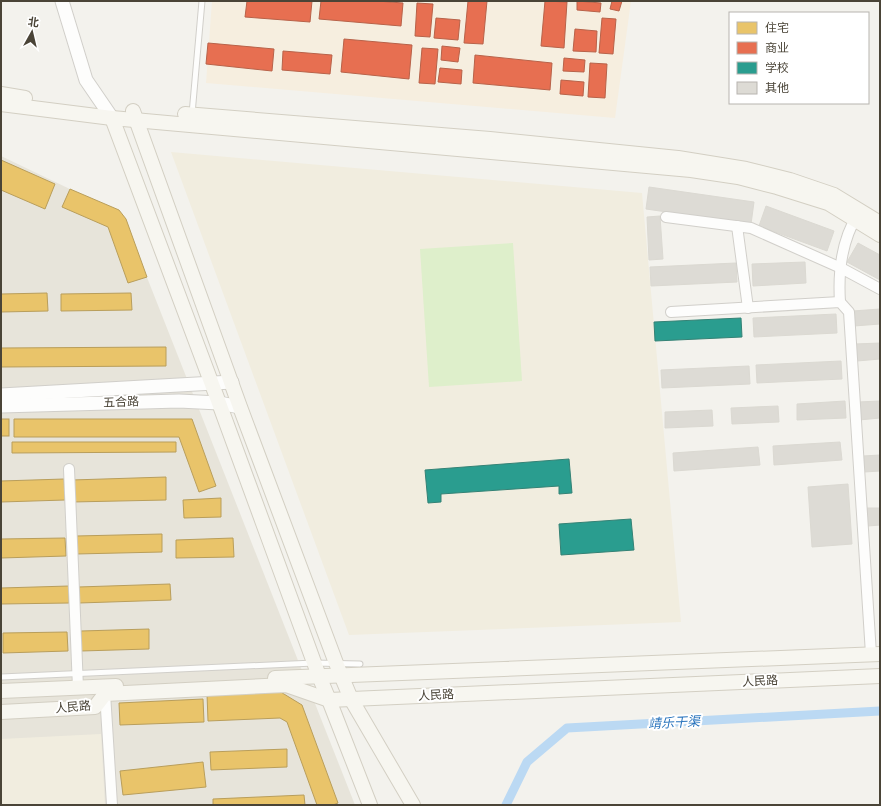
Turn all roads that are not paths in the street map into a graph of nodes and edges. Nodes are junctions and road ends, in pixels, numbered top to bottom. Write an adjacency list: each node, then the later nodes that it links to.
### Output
1 (62, 1): 5 (street)
2 (202, 1): 7 (lane)
3 (1, 94): 5 (main road)
4 (1, 104): 5 (main road)
5 (108, 113): 6 (main road); 19 (main road)
6 (134, 115): 7 (main road); 8 (main road); 18 (main road)
7 (192, 115): 8 (main road)
8 (857, 215): 10 (main road); 12 (main road); 13 (street)
9 (666, 217): 11 (street)
10 (880, 223)
11 (737, 226): 13 (street); 16 (street)
12 (880, 235)
13 (841, 268): 14 (street); 15 (street)
14 (880, 289)
15 (840, 302): 16 (street); 25 (street)
16 (748, 308): 17 (street)
17 (671, 312)
18 (232, 382): 19 (street, 五合路); 23 (main road)
19 (211, 383): 20 (street, 五合路); 21 (main road)
20 (1, 395)
21 (219, 403): 22 (street, 五合路); 23 (street, 五合路); 28 (main road)
22 (1, 406)
23 (240, 407): 27 (main road)
24 (68, 469): 31 (street)
25 (875, 654): 27 (main road, 人民路)
26 (360, 664): 27 (lane)
27 (338, 669): 28 (main road, 人民路); 34 (main road)
28 (316, 670): 31 (lane); 32 (main road, 人民路); 35 (main road)
29 (880, 676): 34 (main road, 人民路)
30 (1, 677): 31 (lane)
31 (77, 681): 32 (main road, 人民路); 33 (main road, 人民路)
32 (105, 690): 35 (main road, 人民路); 36 (main road, 人民路); 37 (street)
33 (1, 691)
34 (351, 699): 35 (main road, 人民路); 39 (main road)
35 (329, 700): 38 (main road)
36 (1, 712)
37 (112, 805)
38 (370, 805)
39 (413, 805)

